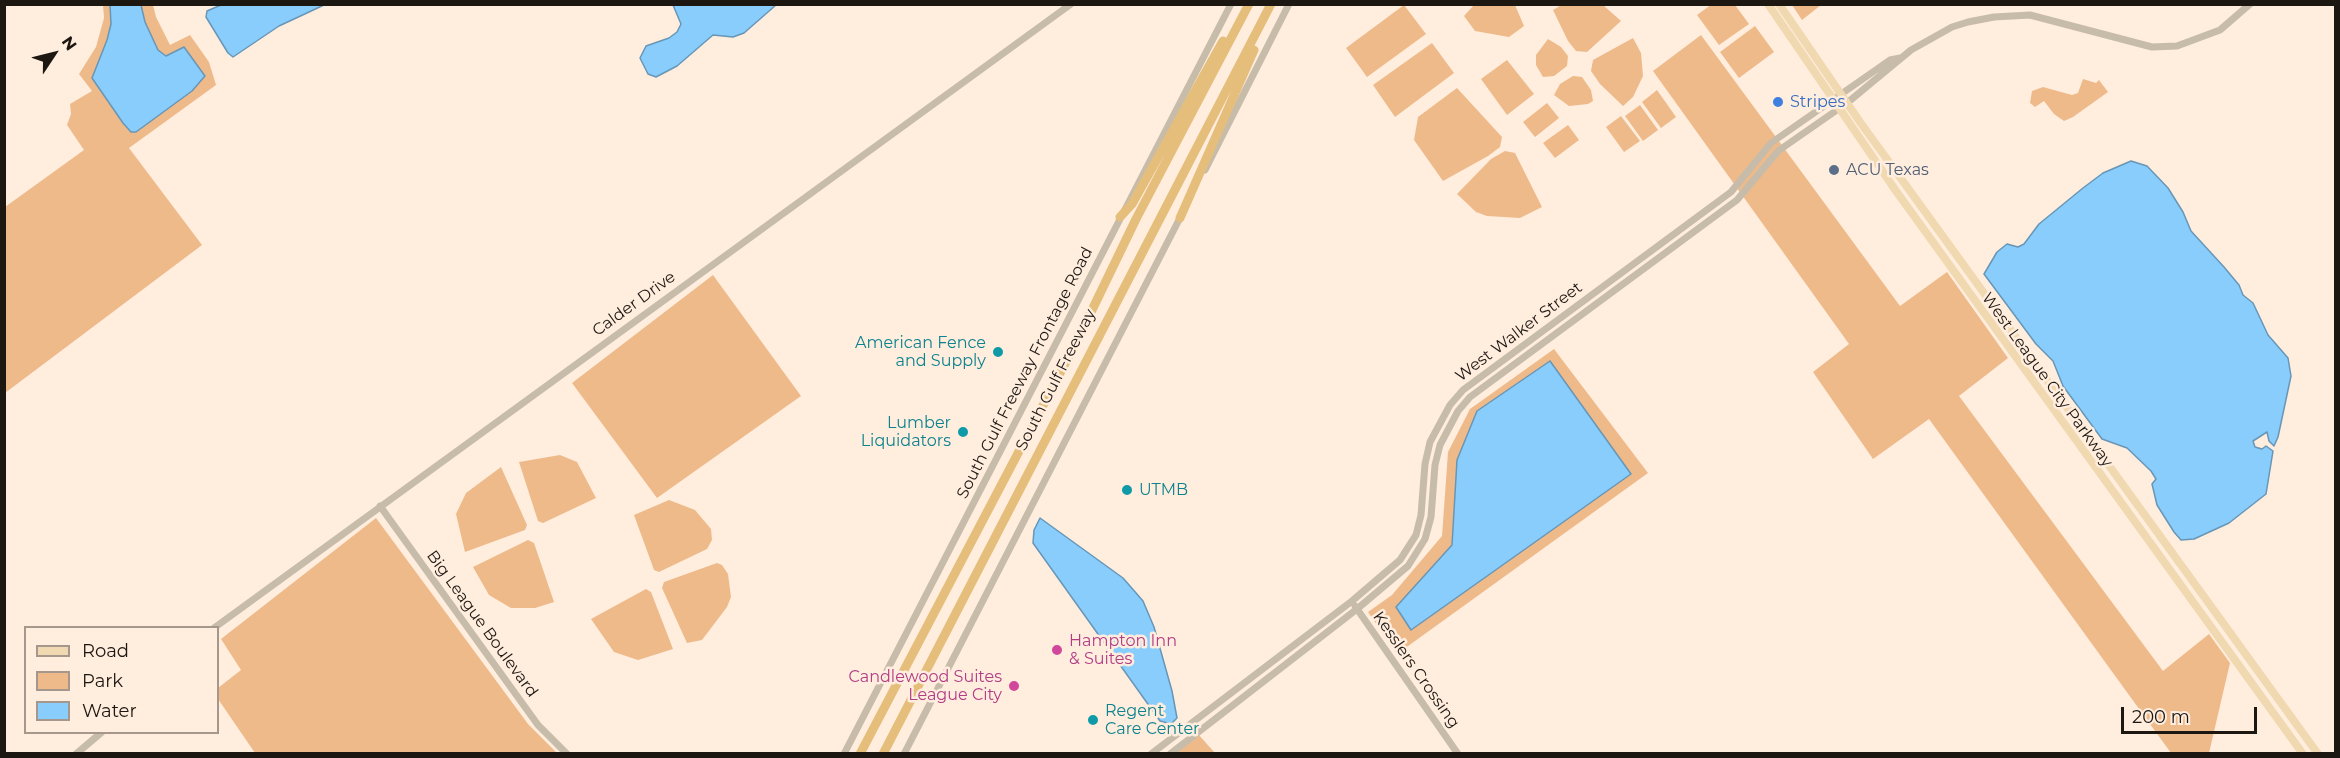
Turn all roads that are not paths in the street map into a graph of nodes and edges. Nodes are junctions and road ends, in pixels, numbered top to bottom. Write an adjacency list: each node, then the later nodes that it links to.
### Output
1 (1071, 4): 16 (street, Calder Drive)
2 (1231, 4): 14 (street, South Gulf Freeway Frontage Road)
3 (1244, 4): 14 (highway)
4 (1249, 4): 25 (highway, South Gulf Freeway)
5 (1271, 4): 26 (highway, South Gulf Freeway)
6 (1277, 4): 15 (highway)
7 (1289, 4): 15 (street)
8 (1768, 4): 12 (main road, West League City Parkway)
9 (1779, 4): 12 (main road, West League City Parkway)
10 (2250, 4): 11 (street, West Walker Street)
11 (1900, 58): 12 (street, West Walker Street); 13 (street, West Walker Street)
12 (1837, 97): 13 (main road, West League City Parkway); 17 (street, West Walker Street)
13 (1843, 106): 18 (street, West Walker Street); 21 (main road, West League City Parkway); 31 (main road, West League City Parkway)
14 (1120, 217): 24 (street, South Gulf Freeway Frontage Road)
15 (1180, 218): 27 (street)
16 (380, 506): 19 (street, Calder Drive); 23 (street, Big League Boulevard)
17 (1352, 601): 18 (street, Kesslers Crossing); 28 (street, West Walker Street)
18 (1357, 609): 29 (street, West Walker Street); 30 (street, Kesslers Crossing)
19 (214, 626)
20 (100, 734): 22 (street)
21 (2311, 745): 31 (main road); 32 (main road, West League City Parkway)
22 (76, 753)
23 (567, 753)
24 (844, 753)
25 (860, 753)
26 (883, 753)
27 (904, 753)
28 (1151, 753)
29 (1170, 753)
30 (1458, 753)
31 (2302, 753)
32 (2318, 753)

